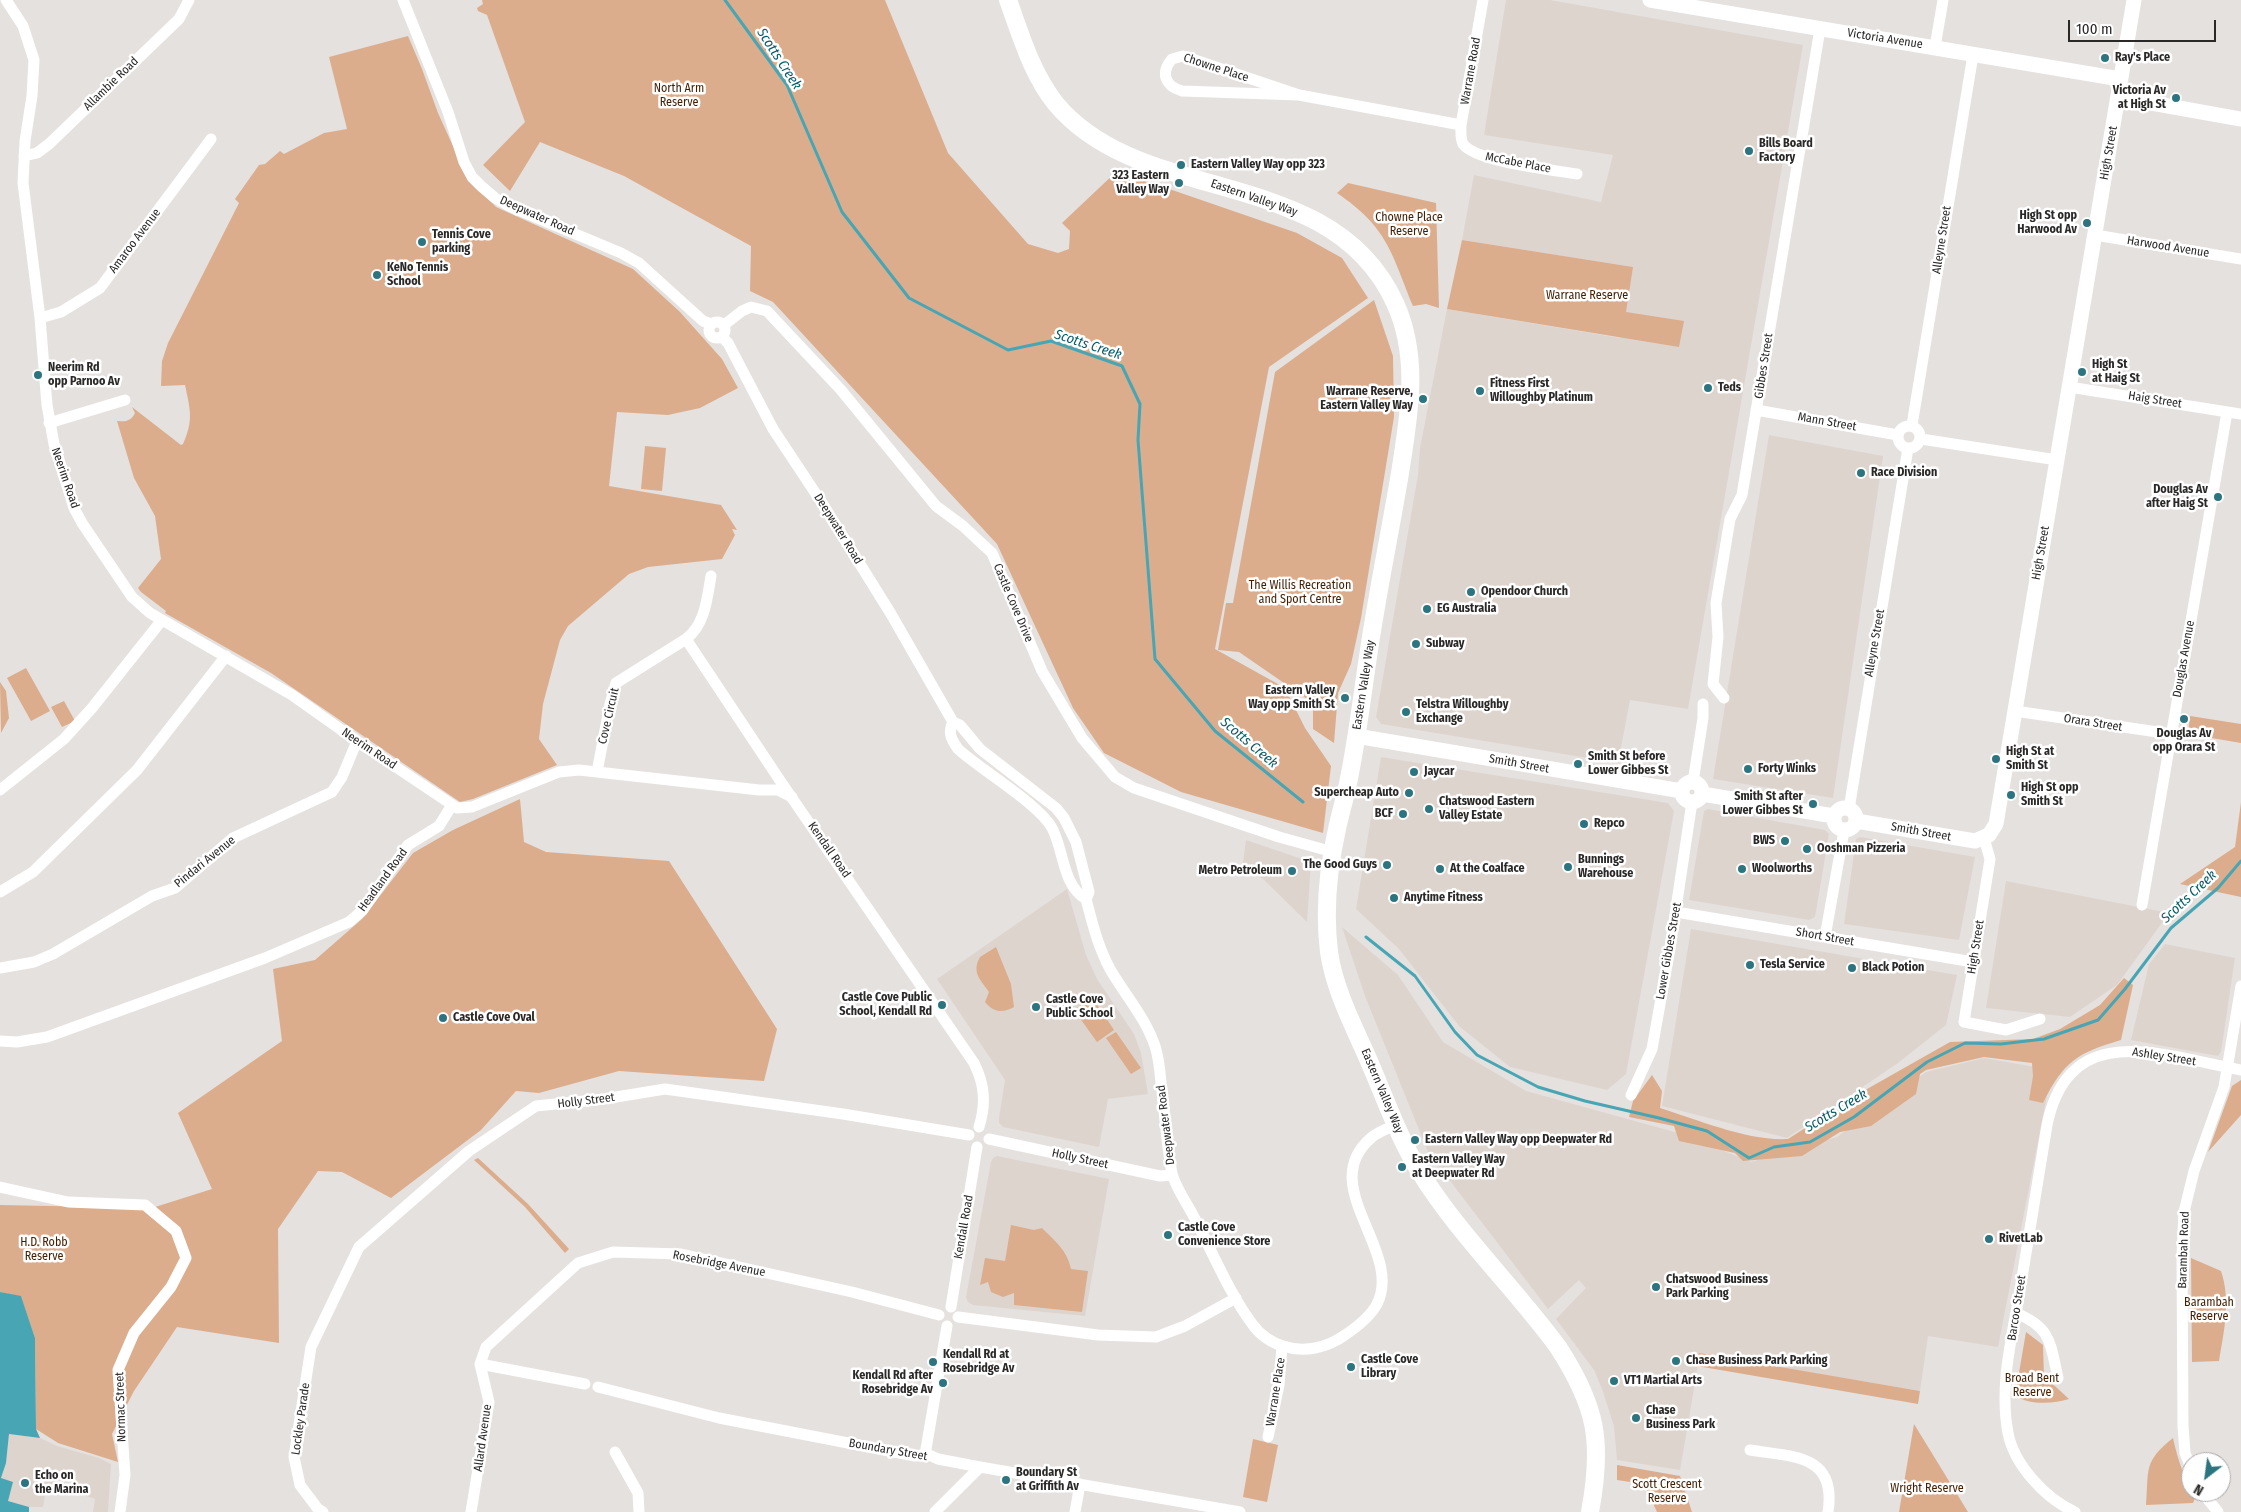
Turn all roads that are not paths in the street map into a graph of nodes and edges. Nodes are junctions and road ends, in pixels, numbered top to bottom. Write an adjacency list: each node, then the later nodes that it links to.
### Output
1 (6, 0): 19 (street, Neerim Road)
2 (189, 0): 19 (street, Allambie Road)
3 (403, 0): 24 (street, Deepwater Road)
4 (1008, 0): 45 (main road, Eastern Valley Way)
5 (1484, 0): 16 (street, Warrane Road)
6 (1650, 0): 9 (street, Victoria Avenue)
7 (1943, 0): 10 (street)
8 (2134, 0): 12 (street, High Street)
9 (1820, 29): 10 (street, Victoria Avenue); 27 (street, Gibbes Street)
10 (1935, 47): 11 (street, Victoria Avenue)
11 (1973, 54): 12 (street, Victoria Avenue); 31 (street, Alleyne Street)
12 (2120, 79): 14 (street, High Street)
13 (1299, 95): 13 (street, Chowne Place); 16 (street, Chowne Place)
14 (2118, 97): 15 (street); 21 (street, High Street)
15 (2241, 119)
16 (1461, 125): 18 (street, Warrane Road)
17 (211, 139): 23 (street, Amaroo Avenue)
18 (1462, 143): 20 (street, McCabe Place)
19 (24, 156): 23 (street, Neerim Road)
20 (1577, 174)
21 (2095, 236): 22 (street, Harwood Avenue); 25 (street, High Street)
22 (2241, 259)
23 (40, 318): 30 (street, Neerim Road)
24 (723, 331): 43 (street, Deepwater Road); 56 (street, Castle Cove Drive)
25 (2069, 387): 28 (street, Haig Street); 35 (street, High Street)
26 (125, 400): 30 (street)
27 (1756, 410): 32 (street, Mann Street); 40 (street, Gibbes Street)
28 (2227, 412): 29 (street, Haig Street); 44 (street, Douglas Avenue)
29 (2241, 414)
30 (49, 423): 37 (street, Neerim Road)
31 (1912, 425): 32 (street); 33 (street)
32 (1898, 435): 34 (street)
33 (1921, 439): 34 (street); 35 (street)
34 (1908, 448): 52 (street, Alleyne Street)
35 (2057, 460): 42 (street, High Street)
36 (710, 576): 38 (street)
37 (162, 620): 39 (street, Neerim Road); 48 (street)
38 (686, 639): 47 (street, Cove Circuit); 50 (street, Kendall Road)
39 (226, 656): 46 (street, Neerim Road); 57 (street)
40 (1724, 698)
41 (1703, 704): 49 (street, Lower Gibbes Street)
42 (2015, 711): 44 (street, Orara Street); 55 (street, High Street)
43 (953, 722): 58 (street, Deepwater Road); 58 (street, Deepwater Road)
44 (2171, 734): 59 (street, Douglas Avenue)
45 (1356, 736): 49 (street, Smith Street); 56 (main road, Eastern Valley Way)
46 (356, 741): 51 (street, Neerim Road); 63 (street, Pindari Avenue)
47 (597, 772): 50 (street); 51 (street)
48 (0, 790)
49 (1692, 792): 53 (street, Smith Street); 60 (street, Lower Gibbes Street)
50 (792, 797): 72 (street, Kendall Road)
51 (452, 805): 66 (street, Headland Road)
52 (1853, 815): 53 (street); 54 (street); 55 (street, Smith Street)
53 (1834, 816): 54 (street)
54 (1844, 831): 61 (street)
55 (1984, 838): 62 (street, High Street)
56 (1333, 852): 71 (main road, Eastern Valley Way)
57 (0, 892)
58 (1086, 899): 76 (street, Deepwater Road)
59 (2142, 905)
60 (1676, 912): 61 (street, Short Street); 70 (street, Lower Gibbes Street)
61 (1825, 937): 62 (street, Short Street)
62 (1973, 962): 65 (street, High Street)
63 (0, 968)
64 (2241, 986): 67 (street, Barambah Road)
65 (2040, 1019)
66 (0, 1041)
67 (2228, 1067): 68 (street, Ashley Street); 69 (street, Ashley Street); 93 (street, Barambah Road)
68 (2241, 1070)
69 (2065, 1081): 80 (street, Barcoo Street)
70 (1631, 1095)
71 (1396, 1124): 84 (street, Deepwater Road); 105 (main road, Eastern Valley Way)
72 (980, 1128): 73 (street); 74 (street)
73 (969, 1135): 75 (street); 85 (street, Holly Street)
74 (989, 1139): 75 (street); 76 (street, Holly Street)
75 (977, 1147): 79 (street, Kendall Road)
76 (1172, 1175): 78 (street, Deepwater Road)
77 (0, 1187): 98 (street, Normac Street)
78 (1236, 1298): 82 (street); 84 (street, Deepwater Road)
79 (950, 1307): 81 (street); 82 (street)
80 (2016, 1313): 87 (street); 107 (street, Barcoo Street)
81 (939, 1315): 83 (street); 86 (street, Rosebridge Avenue)
82 (958, 1318): 83 (street)
83 (947, 1326): 94 (street)
84 (1282, 1346): 90 (street, Warrane Place)
85 (311, 1347): 99 (street, Lockley Parade)
86 (480, 1364): 88 (street); 100 (street, Allard Avenue)
87 (2058, 1378)
88 (585, 1384)
89 (598, 1387): 94 (street, Boundary Street)
90 (1268, 1437)
91 (1750, 1450): 106 (street)
92 (615, 1452): 101 (street)
93 (2185, 1452)
94 (927, 1454): 95 (street, Boundary Street)
95 (980, 1468): 96 (street, Boundary Street); 102 (street)
96 (1080, 1484): 103 (street); 104 (street, Boundary Street)
97 (2210, 1502): 108 (street)
98 (120, 1512)
99 (323, 1512)
100 (471, 1512)
101 (639, 1512)
102 (935, 1512)
103 (1075, 1512)
104 (1240, 1512)
105 (1590, 1512)
106 (1828, 1512)
107 (2075, 1512)
108 (2218, 1512)

